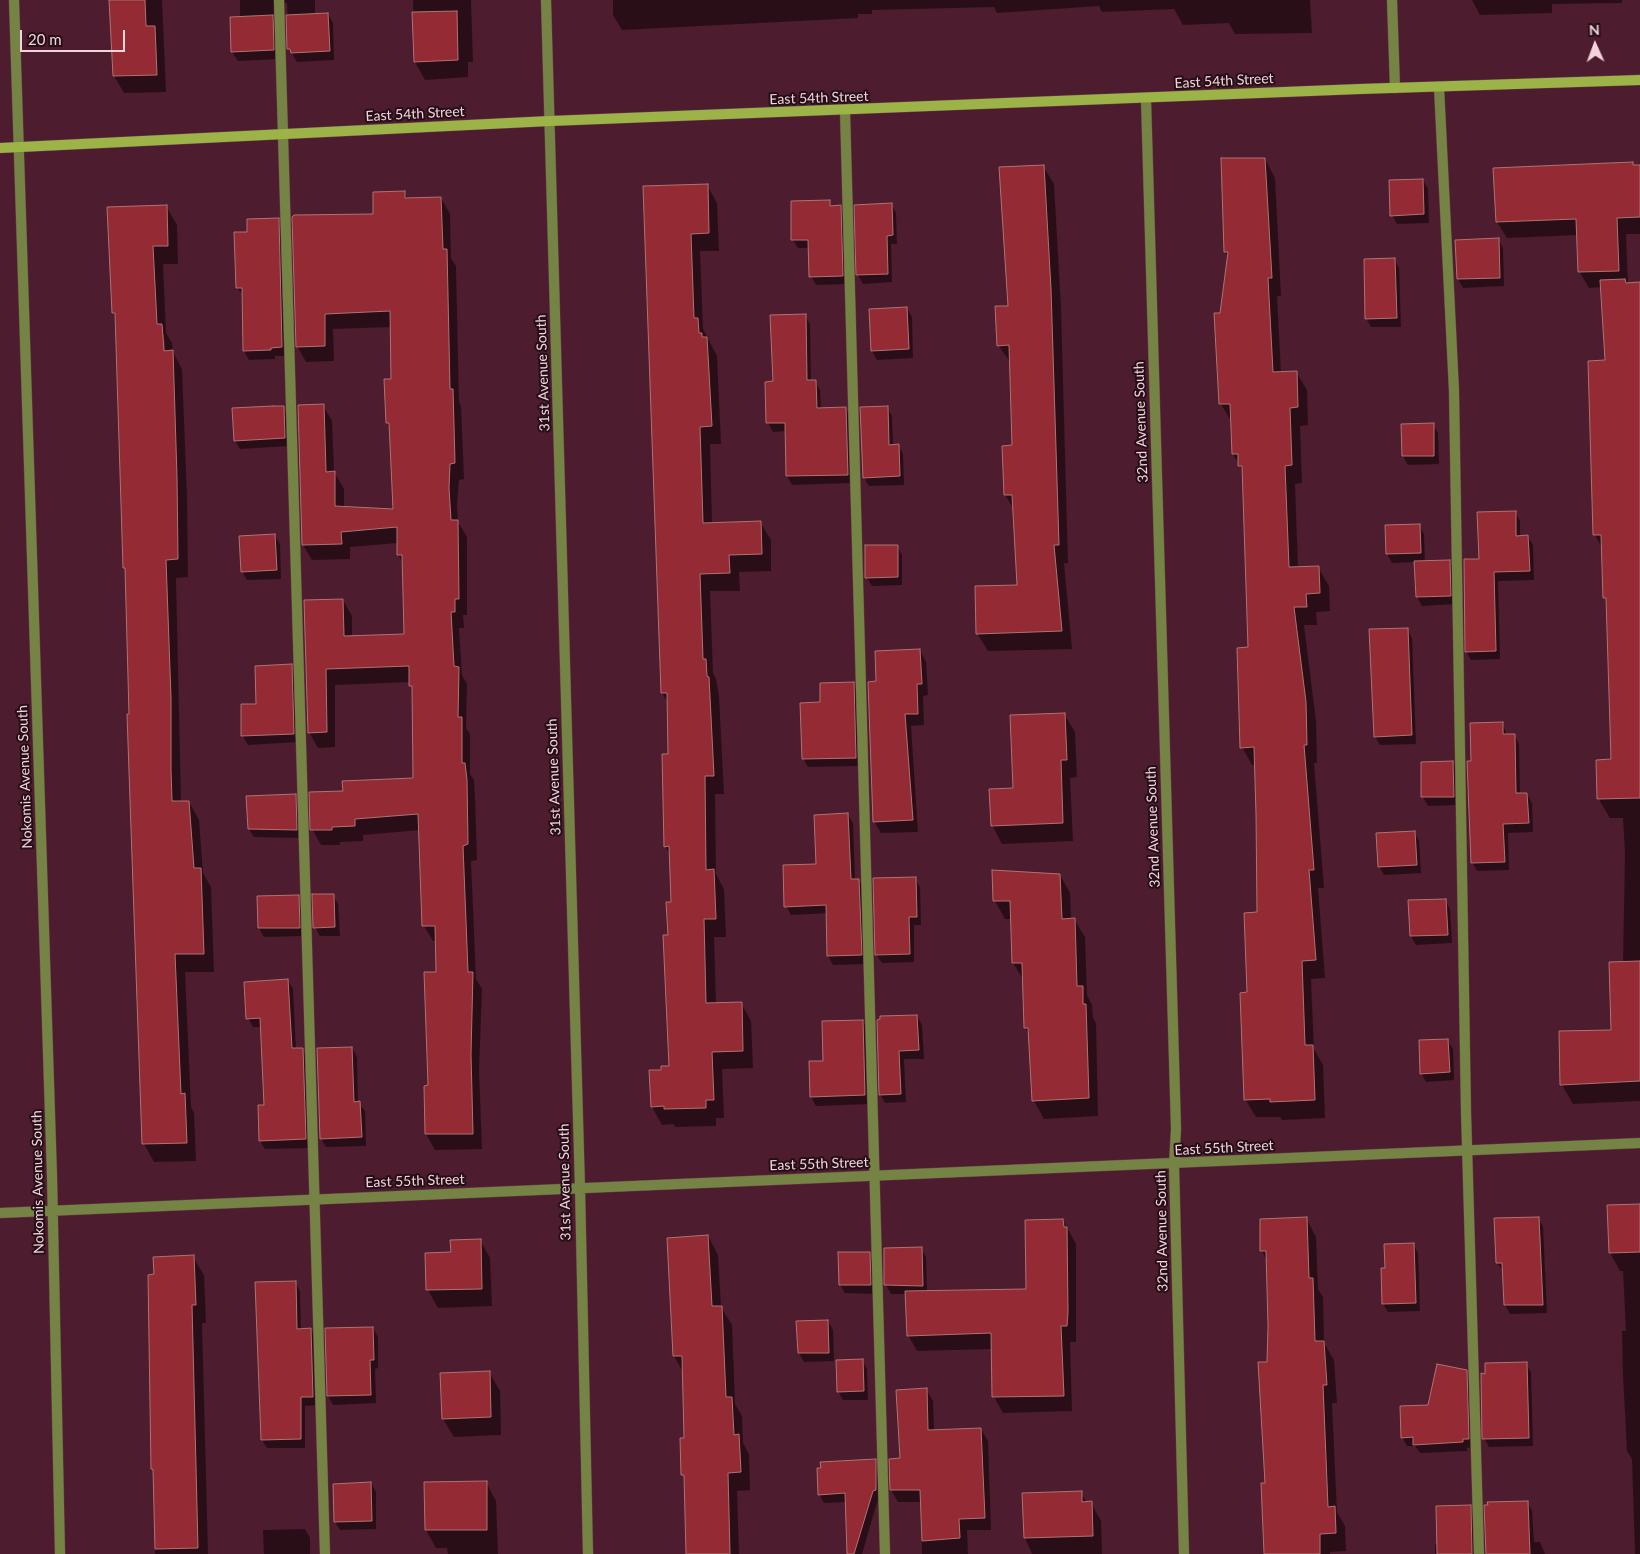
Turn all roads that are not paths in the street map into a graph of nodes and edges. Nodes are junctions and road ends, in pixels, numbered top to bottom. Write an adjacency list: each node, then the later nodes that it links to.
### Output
1 (14, 0): 12 (street, Nokomis Avenue South)
2 (279, 0): 11 (street)
3 (546, 0): 10 (street, 31st Avenue South)
4 (1392, 0): 7 (street)
5 (1640, 80): 6 (street, East 54th Street)
6 (1439, 87): 7 (street, East 54th Street); 15 (street)
7 (1395, 88): 8 (street, East 54th Street)
8 (1146, 99): 9 (street, East 54th Street); 16 (street, 32nd Avenue South)
9 (845, 111): 10 (street, East 54th Street); 17 (street)
10 (550, 121): 11 (street, East 54th Street); 18 (street, 31st Avenue South)
11 (284, 134): 12 (street, East 54th Street); 19 (street)
12 (18, 147): 13 (street, East 54th Street); 20 (street, Nokomis Avenue South)
13 (0, 148)
14 (1640, 1143): 15 (street, East 55th Street)
15 (1467, 1150): 16 (street, East 55th Street); 27 (street)
16 (1174, 1164): 17 (street, East 55th Street); 26 (street, 32nd Avenue South)
17 (874, 1176): 18 (street, East 55th Street); 25 (street)
18 (580, 1188): 19 (street, East 55th Street); 24 (street, 31st Avenue South)
19 (314, 1199): 20 (street, East 55th Street); 23 (street)
20 (52, 1211): 21 (street, East 55th Street); 22 (street, Nokomis Avenue South)
21 (0, 1213)
22 (60, 1554)
23 (325, 1554)
24 (588, 1554)
25 (885, 1554)
26 (1184, 1554)
27 (1480, 1554)

